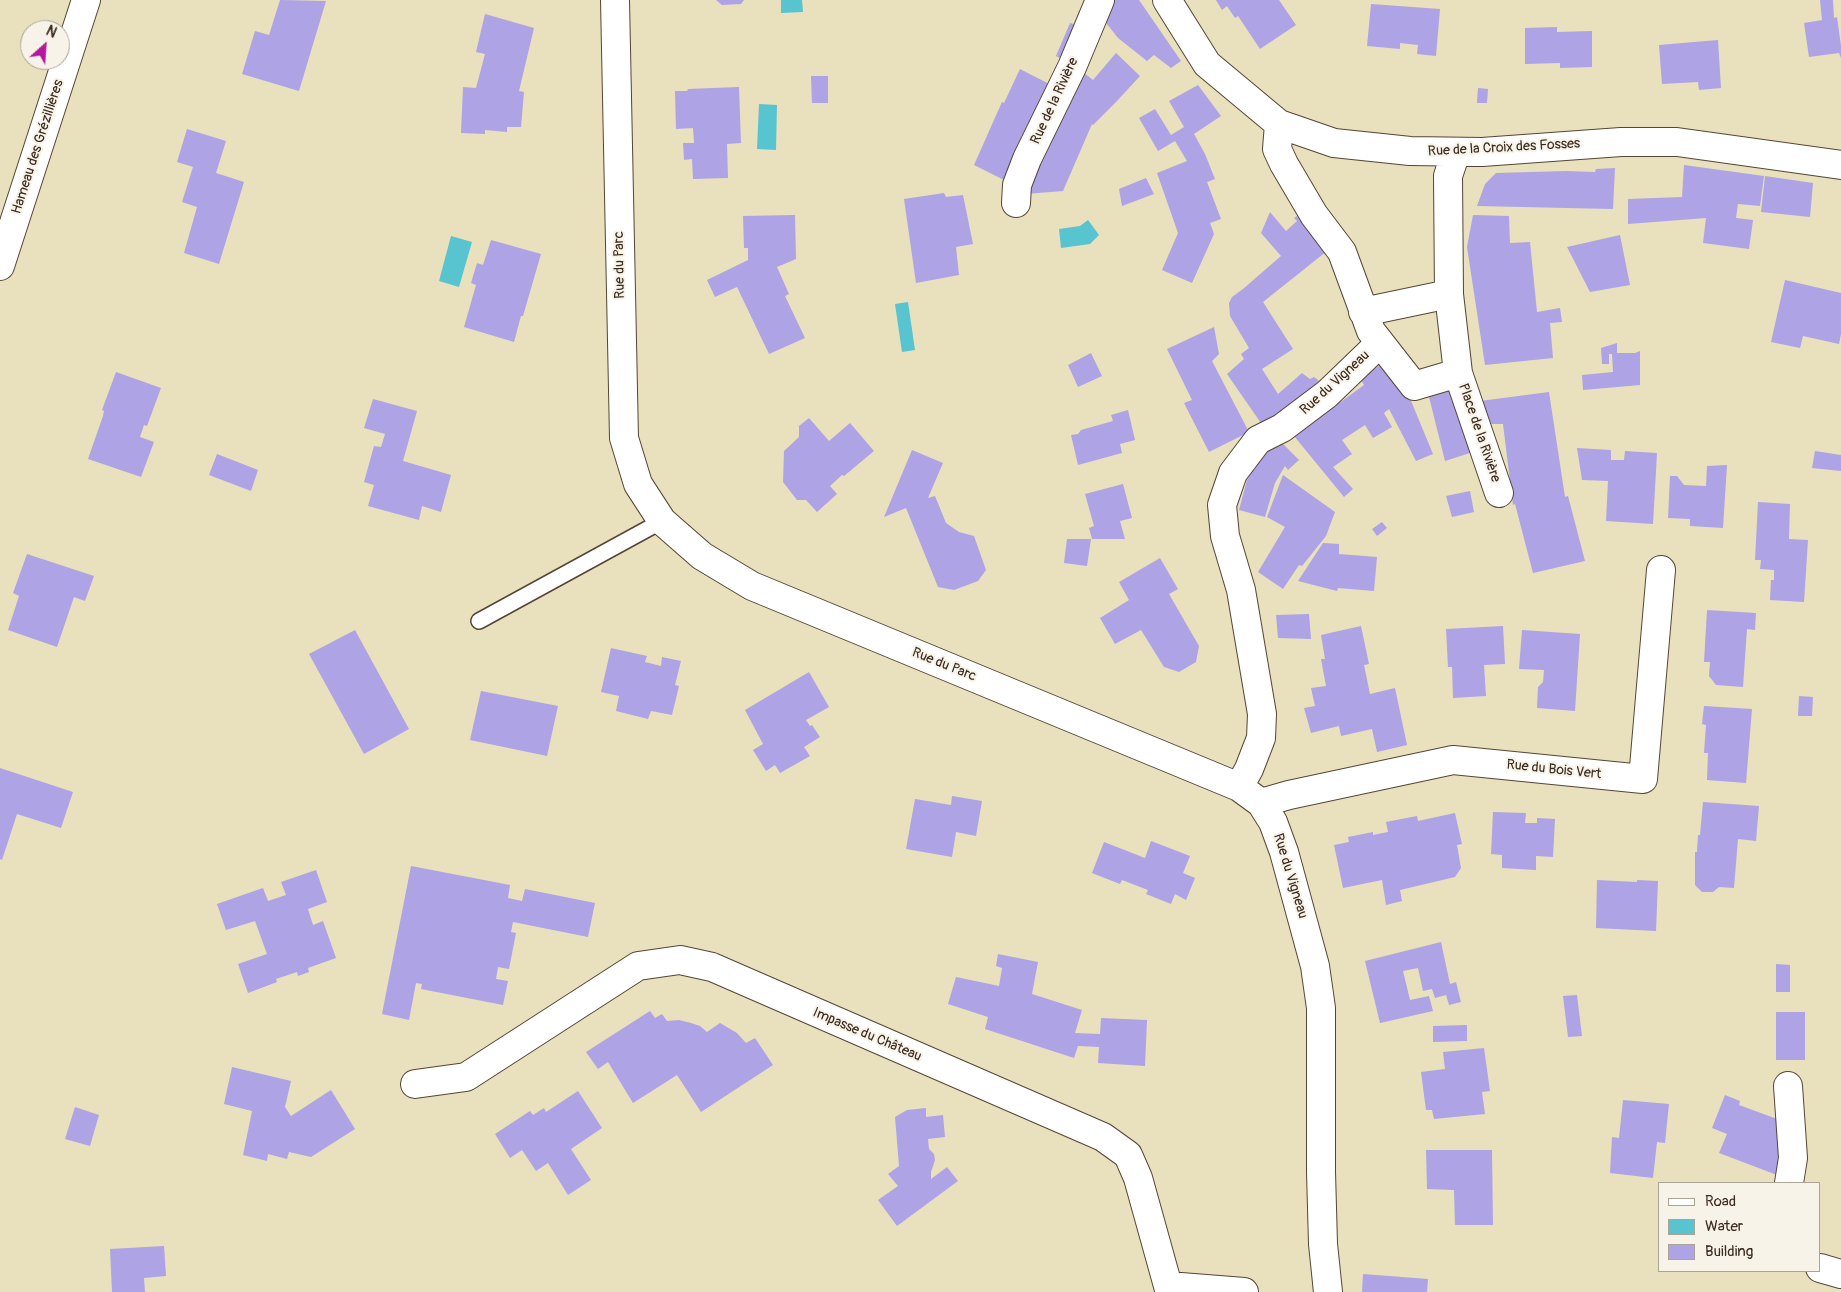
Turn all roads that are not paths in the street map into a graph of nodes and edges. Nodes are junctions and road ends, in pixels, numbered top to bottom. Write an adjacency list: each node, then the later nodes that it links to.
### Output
1 (86, 0): 9 (street, Hameau des Grézillières)
2 (615, 0): 15 (street, Rue du Parc)
3 (1100, 0): 8 (street, Rue de la Rivière)
4 (1167, 0): 5 (street, Rue de la Croix des Fosses)
5 (1279, 124): 6 (street, Rue de la Croix des Fosses); 11 (street, Place de la Rivière)
6 (1456, 152): 7 (street, Rue de la Croix des Fosses); 10 (street, Place de la Rivière)
7 (1841, 165)
8 (1016, 203)
9 (0, 266)
10 (1449, 294): 11 (street); 13 (street, Place de la Rivière)
11 (1363, 312): 12 (street, Place de la Rivière)
12 (1380, 343): 13 (street, Place de la Rivière); 18 (street, Rue du Vigneau)
13 (1458, 373): 14 (street, Place de la Rivière)
14 (1499, 493)
15 (662, 521): 17 (lane); 18 (street, Rue du Parc)
16 (1661, 570): 19 (street, Rue du Bois Vert)
17 (479, 621)
18 (1239, 787): 19 (street, Rue du Vigneau)
19 (1261, 803): 27 (street, Rue du Vigneau)
20 (415, 1084): 25 (street, Impasse du Château)
21 (1788, 1086): 22 (street)
22 (1788, 1182)
23 (1821, 1268): 24 (street)
24 (1841, 1274)
25 (1164, 1289): 26 (street, Impasse du Château)
26 (1244, 1292)
27 (1328, 1292)

